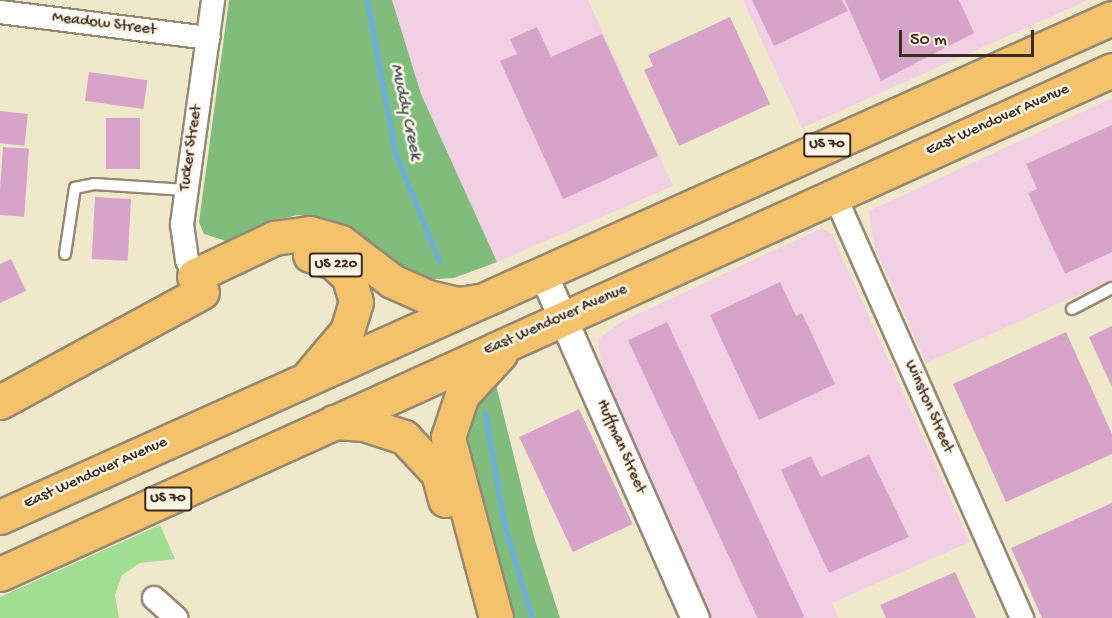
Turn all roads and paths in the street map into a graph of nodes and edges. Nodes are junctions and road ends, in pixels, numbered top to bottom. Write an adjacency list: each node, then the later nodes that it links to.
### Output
1 (213, 0): 4 (street, Tucker Street)
2 (0, 12): 4 (street, Meadow Street)
3 (1112, 18): 9 (highway, East Wendover Avenue / US 70)
4 (208, 38): 6 (street, Tucker Street)
5 (1112, 70): 7 (highway, East Wendover Avenue / US 70)
6 (186, 190): 8 (lane); 10 (street, Tucker Street)
7 (835, 196): 14 (highway, East Wendover Avenue / US 70); 27 (street, Winston Street)
8 (65, 254)
9 (544, 276): 12 (highway, East Wendover Avenue / US 70); 14 (street, Huffman Street)
10 (198, 284): 12 (highway); 16 (highway); 17 (highway, US 220); 18 (highway, US 220)
11 (1112, 288): 13 (lane)
12 (489, 299): 17 (highway, East Wendover Avenue / US 70)
13 (1072, 309)
14 (562, 317): 15 (highway, East Wendover Avenue / US 70); 26 (street, Huffman Street)
15 (519, 337): 19 (highway, East Wendover Avenue / US 70); 25 (highway)
16 (0, 377)
17 (303, 383): 20 (highway, East Wendover Avenue / US 70)
18 (0, 402)
19 (334, 422): 21 (highway, East Wendover Avenue / US 70); 24 (highway)
20 (0, 517)
21 (0, 574)
22 (154, 598): 23 (street)
23 (176, 618)
24 (477, 618)
25 (496, 618)
26 (695, 618)
27 (1022, 618)

